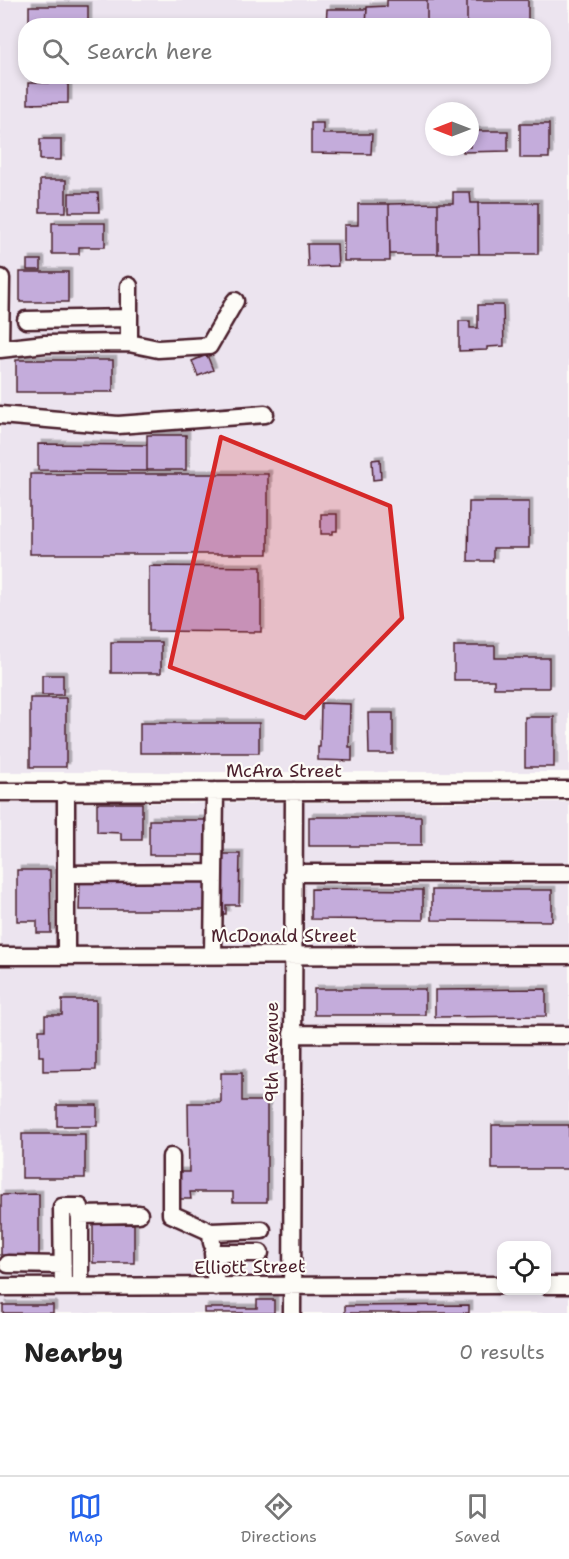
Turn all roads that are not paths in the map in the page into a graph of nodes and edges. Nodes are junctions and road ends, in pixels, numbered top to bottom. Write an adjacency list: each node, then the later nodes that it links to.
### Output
1 (1, 278): 7 (street)
2 (129, 286): 4 (street)
3 (235, 301): 6 (street)
4 (128, 318): 5 (street); 6 (street)
5 (26, 320)
6 (129, 343): 7 (street)
7 (0, 347)
8 (265, 414): 9 (street)
9 (0, 416)
10 (569, 790): 13 (street, McAra Street)
11 (66, 791): 12 (street, McAra Street); 14 (street, McAra Street); 18 (street)
12 (215, 791): 13 (street, McAra Street); 15 (street)
13 (294, 791): 16 (street, 9th Avenue)
14 (0, 792)
15 (214, 873): 18 (street); 19 (street)
16 (293, 873): 17 (street); 20 (street, 9th Avenue)
17 (569, 873)
18 (66, 874): 23 (street)
19 (213, 955): 20 (street, McDonald Street); 23 (street, McDonald Street)
20 (292, 955): 21 (street, McDonald Street); 24 (street, 9th Avenue)
21 (569, 955)
22 (0, 956): 23 (street, McDonald Street)
23 (66, 956)
24 (292, 1034): 25 (street); 38 (street, 9th Avenue)
25 (569, 1035)
26 (171, 1157): 30 (street)
27 (79, 1215): 28 (street); 34 (street); 40 (street)
28 (139, 1215)
29 (262, 1230): 30 (street)
30 (211, 1232): 31 (street)
31 (213, 1253): 32 (street); 41 (street)
32 (260, 1253)
33 (8, 1264): 34 (street)
34 (63, 1265): 40 (street)
35 (569, 1284): 37 (street)
36 (497, 1285): 38 (street, Elliott Street)
37 (551, 1285)
38 (292, 1286): 41 (street, Elliott Street); 42 (street, 9th Avenue)
39 (0, 1287): 40 (street, Elliott Street)
40 (71, 1287): 41 (street, Elliott Street)
41 (216, 1287)
42 (292, 1313)

